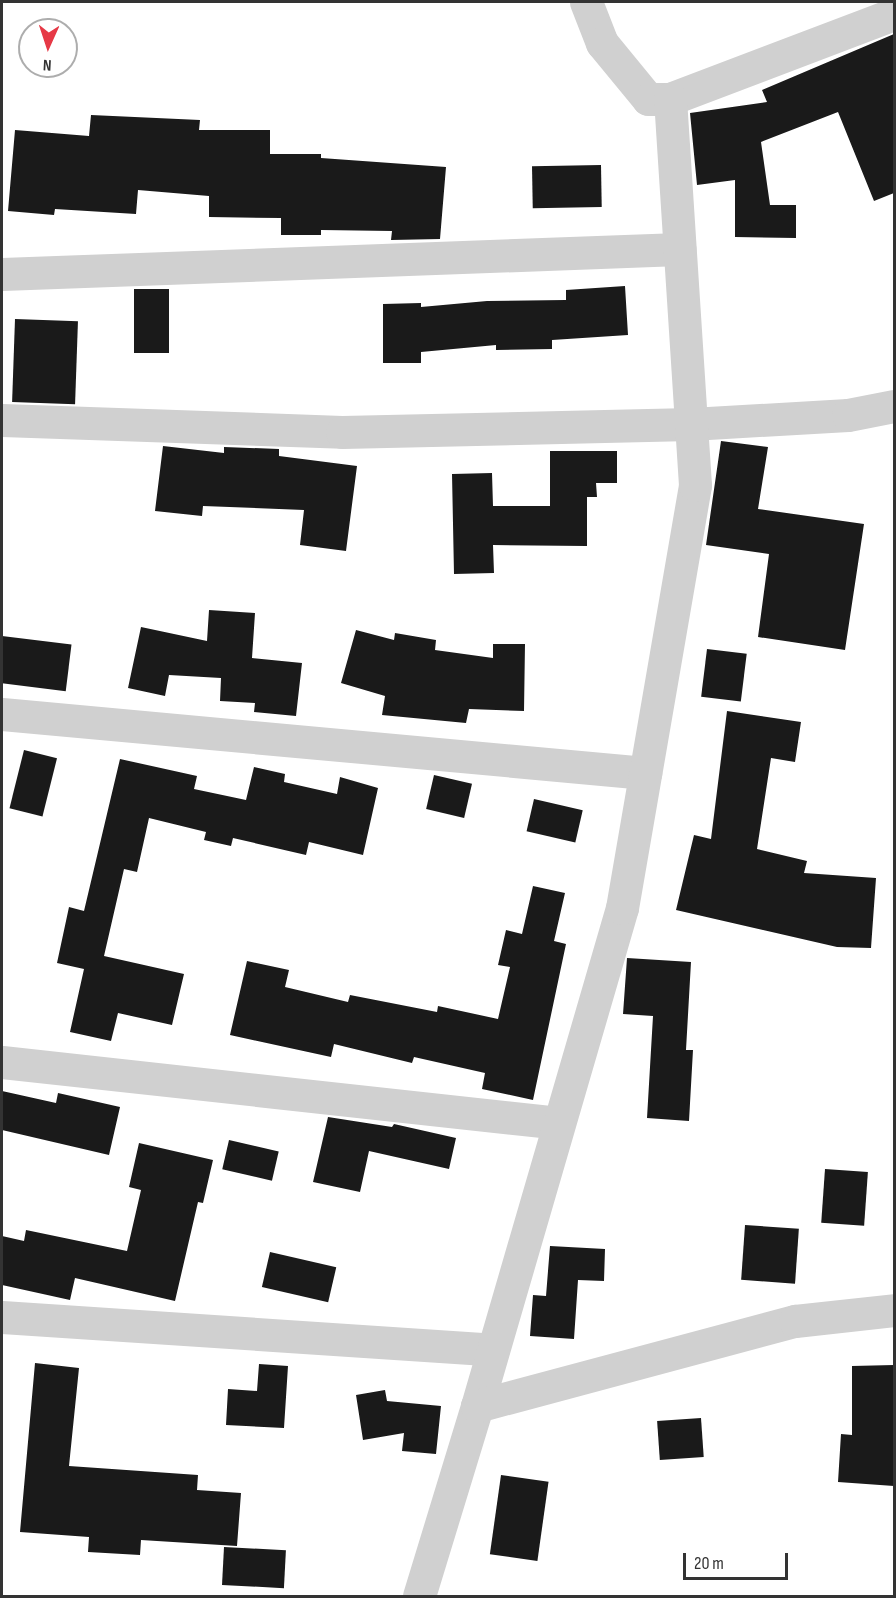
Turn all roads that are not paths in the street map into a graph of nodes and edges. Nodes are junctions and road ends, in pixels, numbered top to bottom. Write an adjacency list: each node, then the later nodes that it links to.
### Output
1 (586, 2): 3 (street)
2 (894, 14): 3 (street)
3 (670, 99): 4 (street)
4 (680, 249): 5 (street); 8 (street)
5 (2, 274)
6 (894, 406): 8 (street)
7 (2, 420): 8 (street)
8 (691, 424): 10 (street)
9 (2, 714): 10 (street)
10 (645, 773): 12 (street)
11 (2, 1062): 12 (street)
12 (560, 1122): 15 (street)
13 (894, 1310): 16 (street)
14 (2, 1317): 15 (street)
15 (494, 1350): 16 (street)
16 (477, 1406): 17 (street)
17 (419, 1596)

